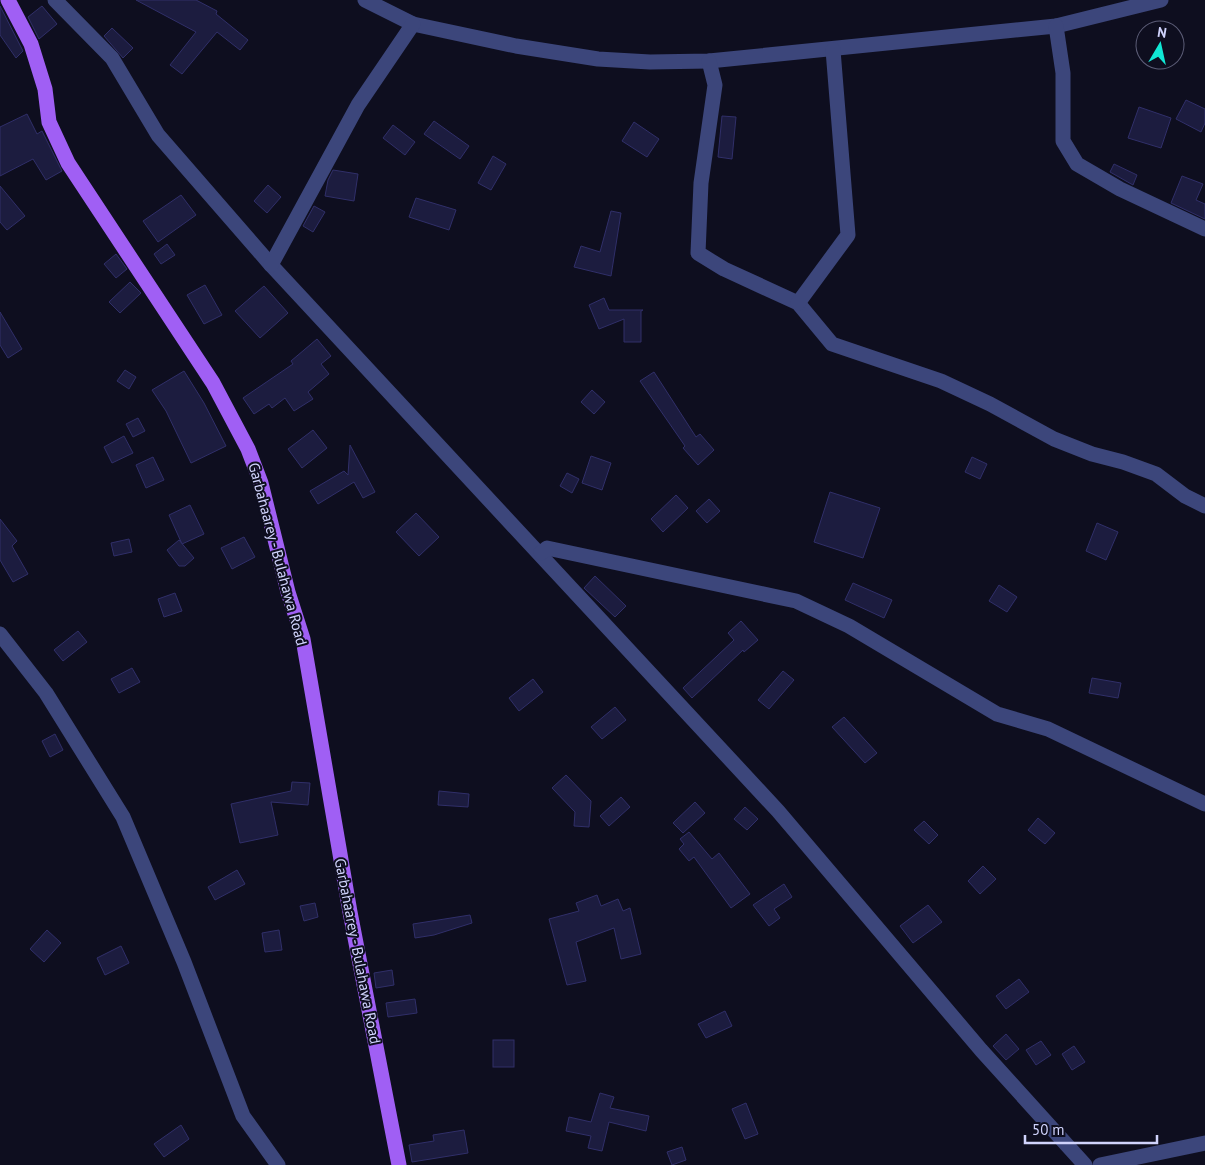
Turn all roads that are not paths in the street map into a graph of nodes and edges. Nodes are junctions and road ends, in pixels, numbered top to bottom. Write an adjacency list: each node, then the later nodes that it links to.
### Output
1 (8, 0): 18 (main road, Garbahaarey - Bulahawa Road)
2 (55, 0): 10 (street)
3 (365, 0): 5 (street)
4 (1161, 0): 6 (street)
5 (413, 24): 8 (street); 10 (street)
6 (1056, 26): 7 (street); 9 (street)
7 (833, 50): 8 (street); 11 (street)
8 (709, 61): 11 (street)
9 (1205, 229)
10 (271, 265): 13 (street)
11 (798, 303): 12 (street)
12 (1205, 506)
13 (541, 554): 15 (street); 19 (street)
14 (0, 634): 17 (street)
15 (1205, 804)
16 (1205, 1143): 20 (street)
17 (278, 1165)
18 (399, 1165)
19 (1084, 1165)
20 (1100, 1165)

